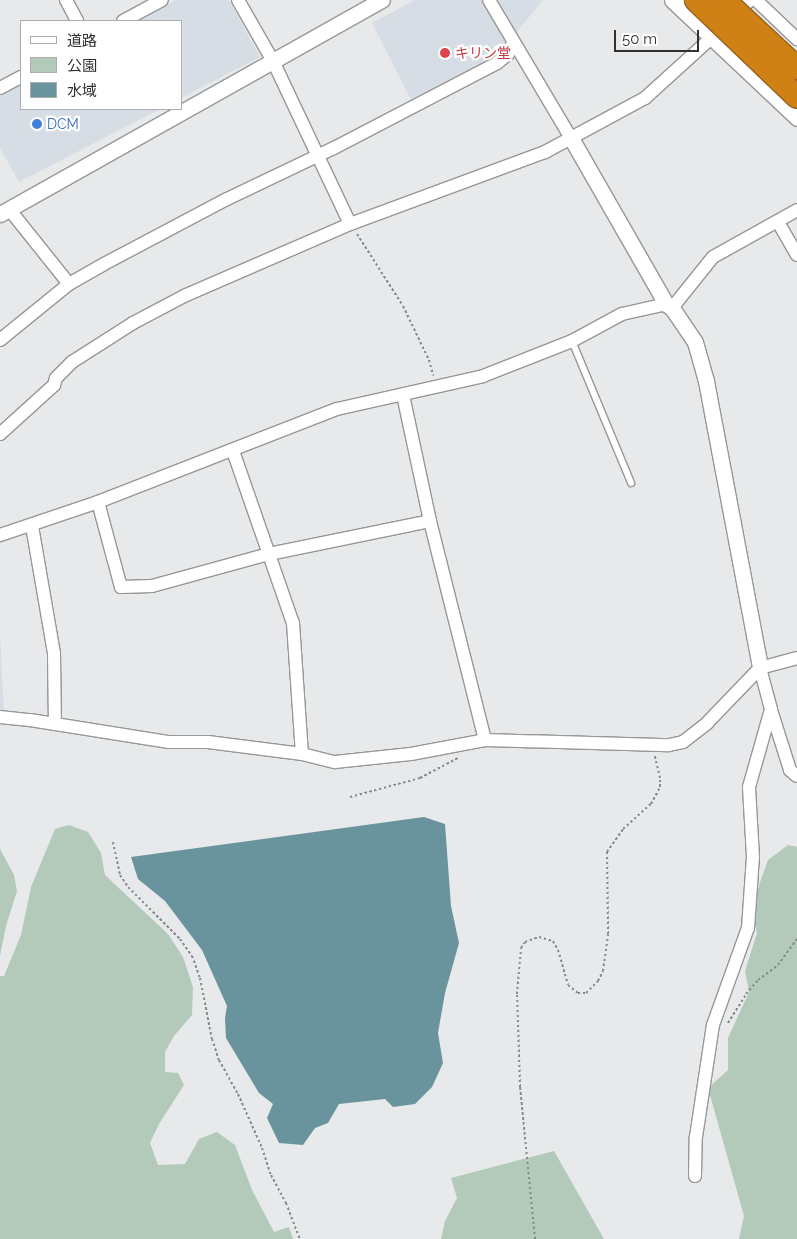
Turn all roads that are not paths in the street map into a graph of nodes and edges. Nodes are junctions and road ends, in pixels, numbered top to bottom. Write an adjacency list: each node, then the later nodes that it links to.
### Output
1 (66, 0): 11 (street)
2 (162, 0): 12 (street)
3 (238, 0): 16 (street)
4 (382, 0): 16 (street)
5 (489, 0): 15 (street)
6 (672, 0): 13 (street)
7 (696, 0): 20 (highway, bridge)
8 (724, 0): 17 (highway, bridge)
9 (750, 0): 13 (street)
10 (756, 0): 14 (street)
11 (76, 20)
12 (125, 20)
13 (712, 39): 21 (street); 22 (street)
14 (797, 39)
15 (513, 43): 22 (street); 23 (street)
16 (273, 61): 23 (street); 25 (street)
17 (797, 68)
18 (20, 77): 19 (street)
19 (1, 85)
20 (797, 97)
21 (797, 118)
22 (571, 138): 27 (street); 30 (street)
23 (318, 154): 27 (street); 29 (street)
24 (797, 210): 26 (street)
25 (5, 211): 29 (street)
26 (778, 222): 28 (street); 30 (street)
27 (350, 224): 34 (street)
28 (797, 255)
29 (69, 284): 31 (street)
30 (669, 306): 32 (street); 43 (street)
31 (0, 340)
32 (572, 341): 33 (street); 36 (lane)
33 (403, 395): 35 (street); 38 (street)
34 (0, 434)
35 (233, 451): 37 (street); 41 (street)
36 (631, 483)
37 (98, 502): 39 (street); 41 (street)
38 (430, 521): 41 (street); 47 (street)
39 (32, 526): 40 (street); 46 (street)
40 (0, 535)
41 (269, 554): 48 (street)
42 (797, 658): 43 (street)
43 (760, 668): 44 (street); 47 (street)
44 (771, 709): 49 (street); 50 (street)
45 (0, 717): 46 (street)
46 (56, 724): 48 (street)
47 (485, 740): 48 (street)
48 (302, 754)
49 (797, 776)
50 (695, 1176)

